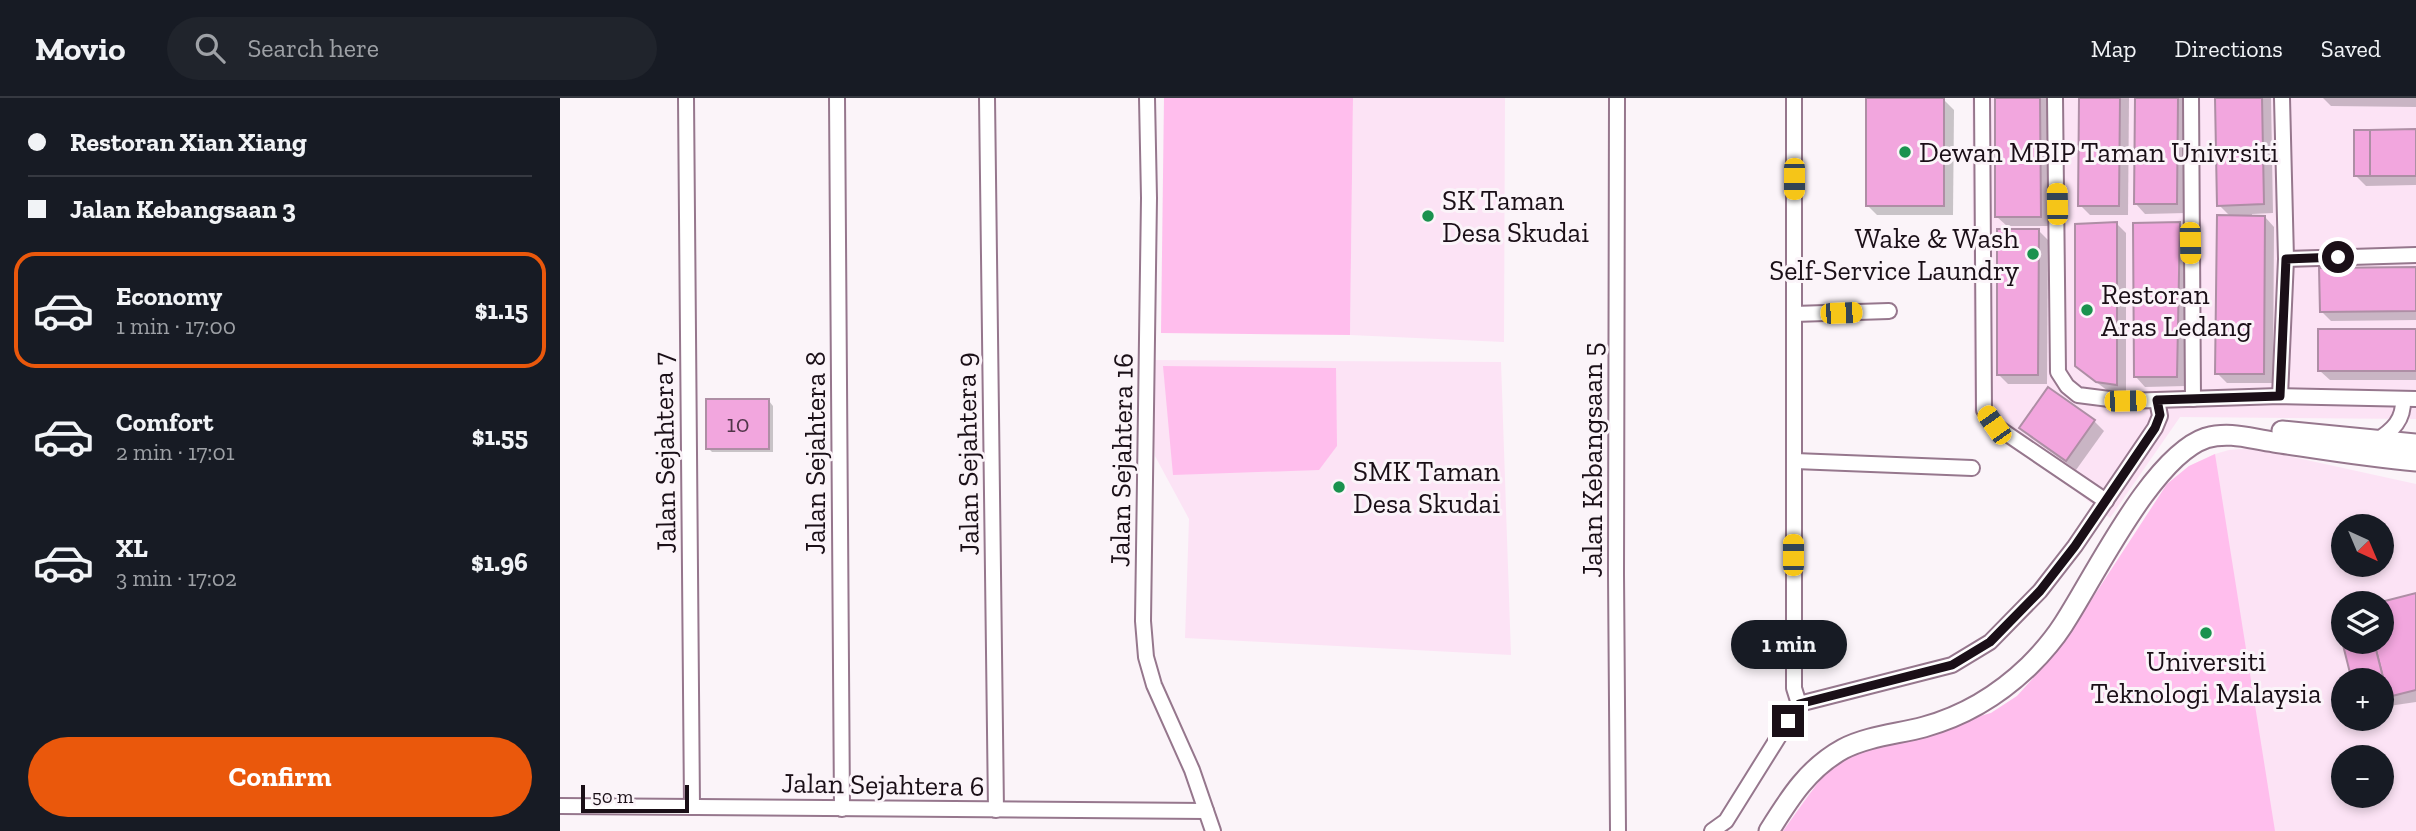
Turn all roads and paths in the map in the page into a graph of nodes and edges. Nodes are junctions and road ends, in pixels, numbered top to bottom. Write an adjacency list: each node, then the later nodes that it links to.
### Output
1 (686, 98): 28 (street, Jalan Sejahtera 7)
2 (837, 98): 29 (street, Jalan Sejahtera 8)
3 (987, 98): 30 (street, Jalan Sejahtera 9)
4 (1147, 98): 31 (street, Jalan Sejahtera 16)
5 (1617, 98): 32 (street, Jalan Kebangsaan 5)
6 (1794, 98): 14 (street)
7 (1982, 98): 25 (street)
8 (2055, 98): 17 (street)
9 (2191, 98): 16 (street)
10 (2282, 98): 12 (street)
11 (2416, 255): 12 (street)
12 (2286, 259): 15 (street)
13 (1889, 311): 14 (street)
14 (1794, 314): 22 (street)
15 (2280, 396): 16 (street); 18 (street)
16 (2193, 399): 17 (street)
17 (2157, 400): 25 (street)
18 (2411, 405): 20 (street)
19 (2232, 434): 20 (street); 23 (street); 35 (street)
20 (2376, 441): 21 (street)
21 (2416, 444)
22 (1795, 461): 24 (street); 26 (street)
23 (2416, 461)
24 (1972, 468)
25 (2106, 501): 26 (street)
26 (1799, 704): 34 (street)
27 (560, 806): 28 (street, Jalan Sejahtera 6)
28 (692, 807): 29 (street, Jalan Sejahtera 6)
29 (842, 809): 30 (street, Jalan Sejahtera 6)
30 (996, 810): 31 (street, Jalan Sejahtera 6)
31 (1206, 811): 33 (street, Jalan Sejahtera 16)
32 (1617, 827)
33 (1213, 831)
34 (1712, 831)
35 (1769, 831)

